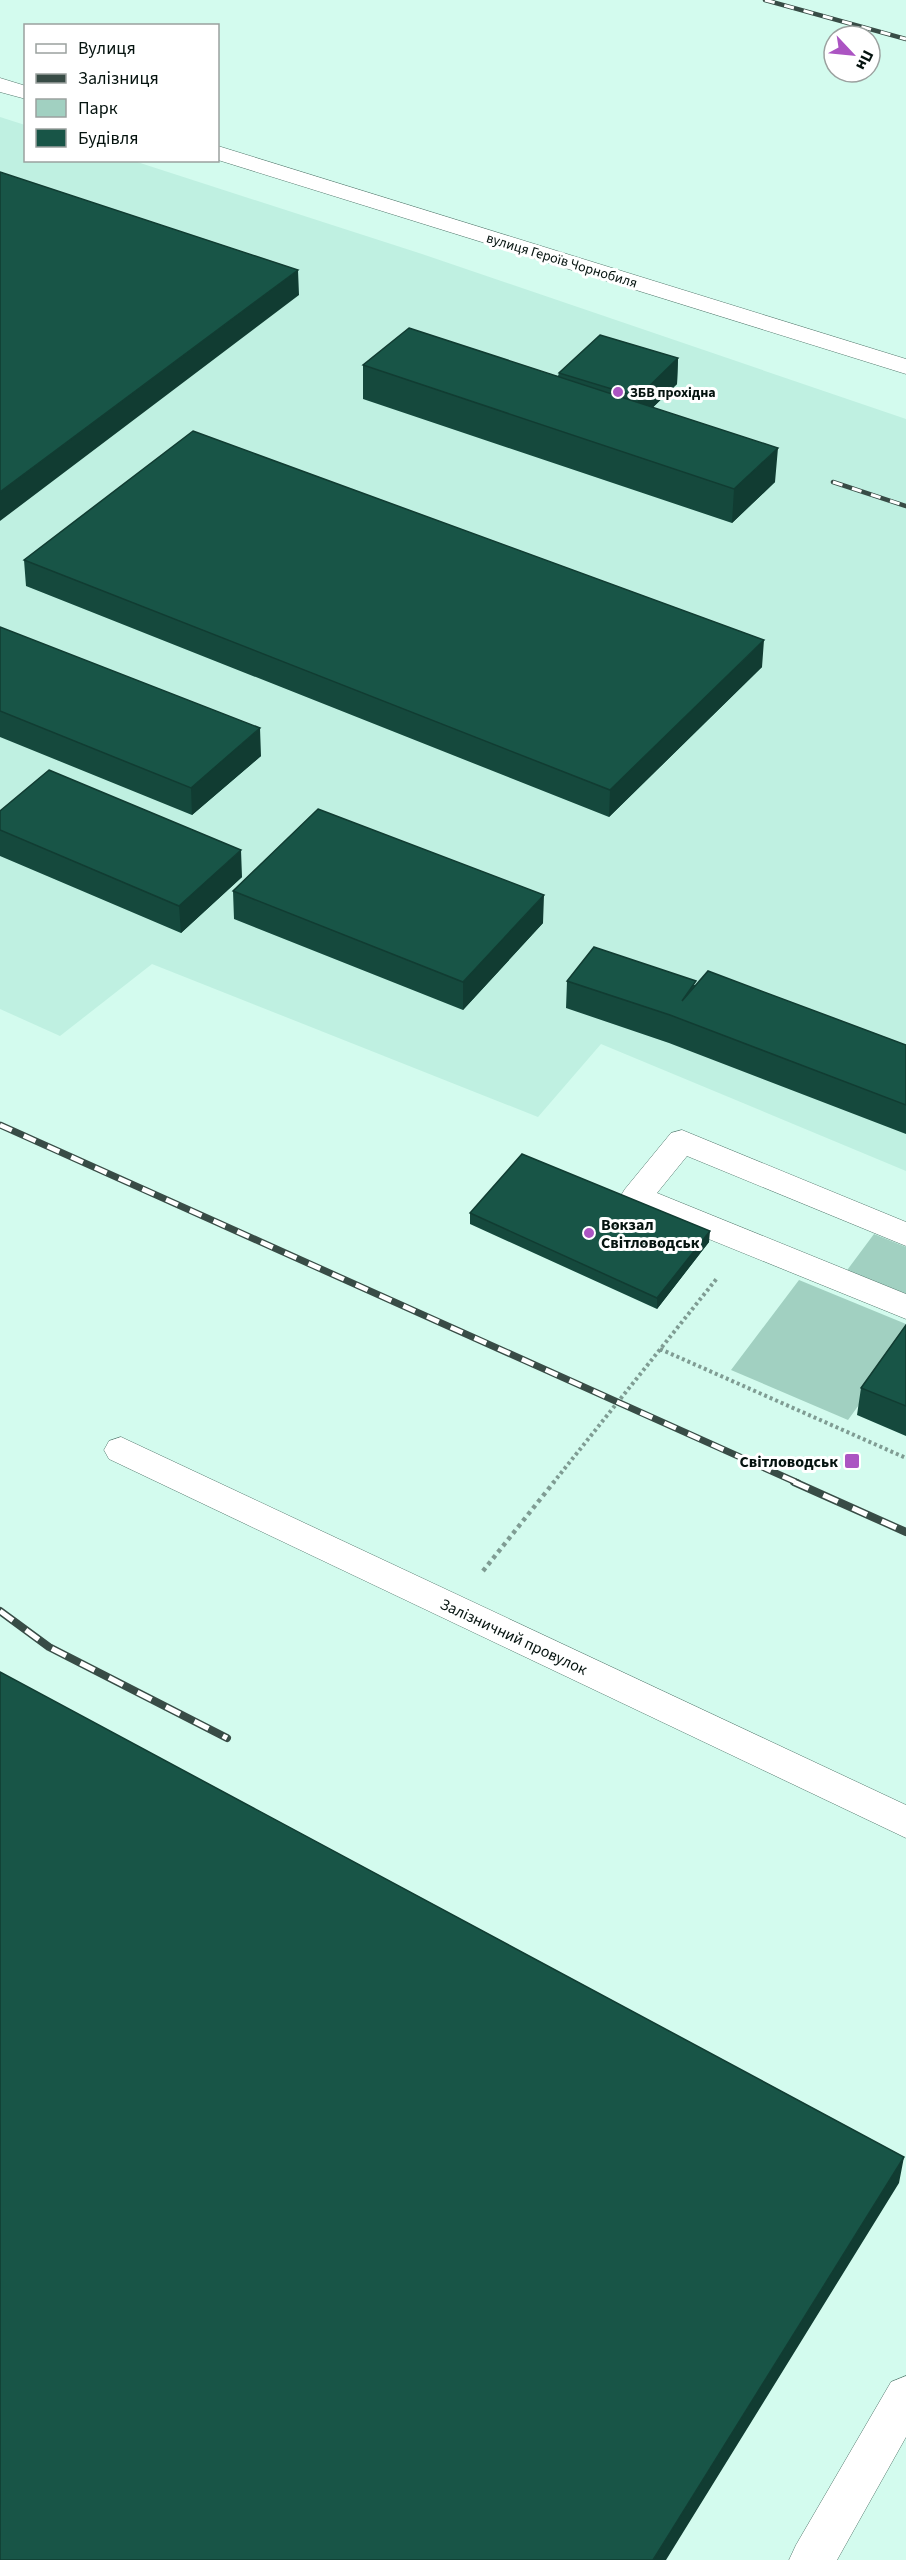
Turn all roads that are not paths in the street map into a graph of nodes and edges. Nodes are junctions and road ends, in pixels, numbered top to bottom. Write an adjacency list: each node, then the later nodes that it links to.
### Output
1 (0, 85): 2 (main road)
2 (24, 92)
3 (219, 153): 4 (main road, вулиця Героїв Чорнобиля)
4 (906, 367)
5 (906, 1235): 6 (main road)
6 (906, 1307)
7 (121, 1450): 8 (main road, Залізничний провулок)
8 (906, 1822)
9 (906, 2396): 10 (main road)
10 (812, 2560)

